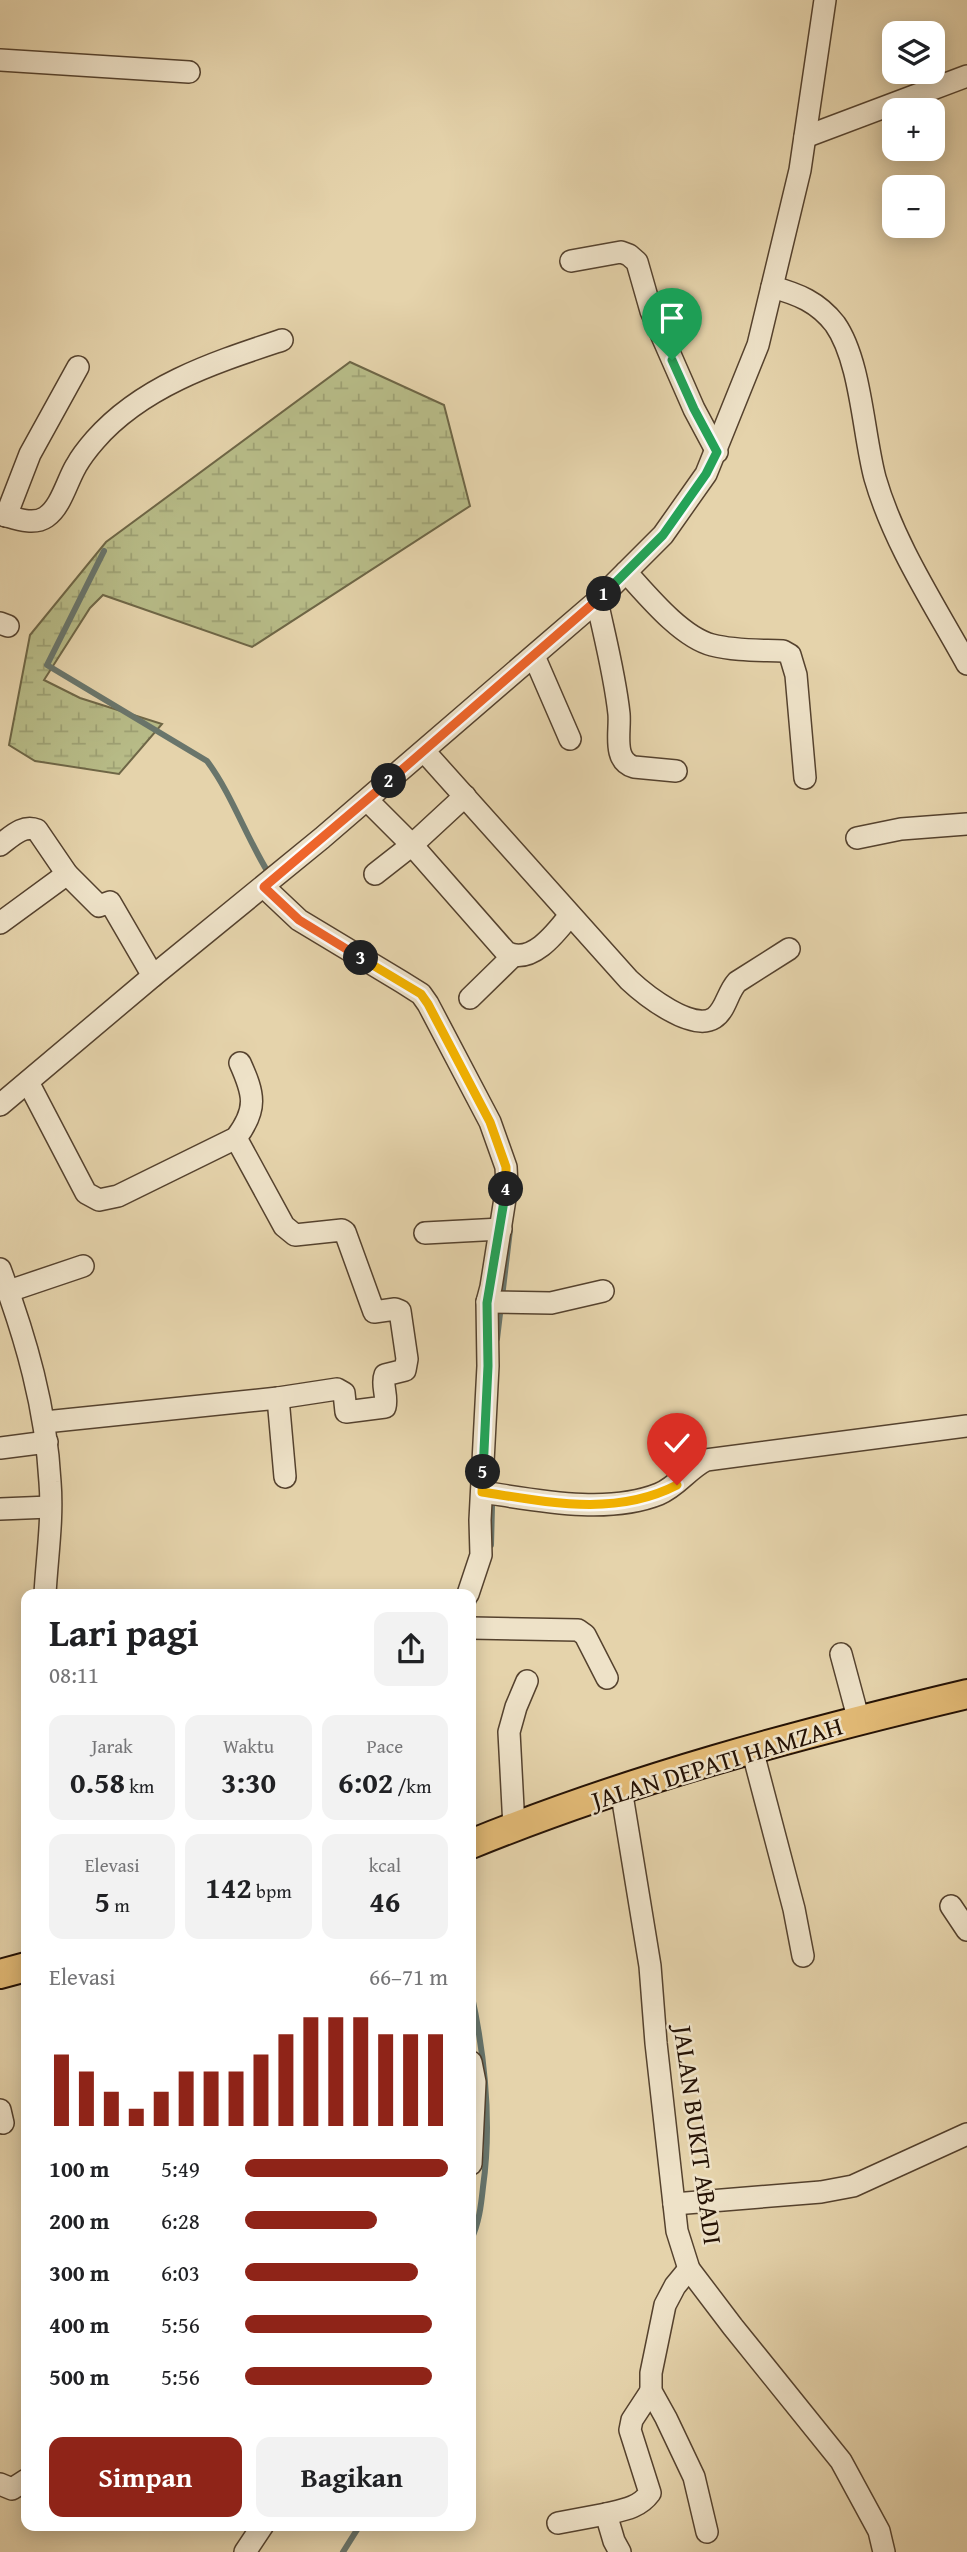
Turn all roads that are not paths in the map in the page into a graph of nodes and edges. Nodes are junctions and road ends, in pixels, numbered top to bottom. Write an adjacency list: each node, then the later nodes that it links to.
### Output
1 (825, 0): 5 (street)
2 (0, 60): 3 (street)
3 (189, 72)
4 (967, 76): 5 (street)
5 (805, 137): 7 (street)
6 (571, 261): 10 (street)
7 (772, 287): 10 (street); 15 (street)
8 (282, 340): 11 (street)
9 (78, 368): 11 (street)
10 (717, 452): 12 (street)
11 (3, 515)
12 (626, 572): 13 (street); 19 (street)
13 (597, 601): 14 (street); 18 (street)
14 (534, 656): 16 (street); 17 (street)
15 (967, 664)
16 (570, 739)
17 (424, 751): 20 (street); 21 (street)
18 (676, 771)
19 (805, 778)
20 (465, 796): 25 (street); 29 (street)
21 (367, 800): 25 (street); 28 (street)
22 (967, 824): 23 (street)
23 (857, 838)
24 (0, 845): 26 (street)
25 (412, 845): 27 (street); 32 (street)
26 (67, 874): 30 (street); 33 (street)
27 (374, 874)
28 (274, 878): 33 (street); 39 (street)
29 (570, 915): 31 (street); 32 (street)
30 (0, 923)
31 (789, 949)
32 (513, 956): 34 (street)
33 (153, 976): 36 (street)
34 (470, 998)
35 (240, 1063): 38 (street)
36 (27, 1083): 37 (street); 38 (street)
37 (0, 1105)
38 (236, 1138): 46 (street)
39 (501, 1229): 40 (street); 45 (street)
40 (425, 1233)
41 (83, 1266): 43 (street)
42 (0, 1269): 43 (street)
43 (9, 1291): 48 (street)
44 (603, 1291): 45 (street)
45 (493, 1303): 51 (street)
46 (278, 1398): 48 (street); 50 (street)
47 (967, 1426): 51 (street)
48 (46, 1432): 49 (street); 52 (street)
49 (0, 1448)
50 (285, 1477)
51 (486, 1493): 55 (street)
52 (50, 1507): 53 (street); 54 (street)
53 (0, 1509)
54 (45, 1589)
55 (470, 1589)
56 (476, 1628): 58 (street)
57 (841, 1654): 61 (street)
58 (607, 1678)
59 (527, 1681): 64 (street)
60 (967, 1695): 61 (main road, JALAN DEPATI HAMZAH)
61 (859, 1721): 62 (main road, JALAN DEPATI HAMZAH)
62 (752, 1749): 63 (main road, JALAN DEPATI HAMZAH); 68 (street)
63 (621, 1789): 64 (main road, JALAN DEPATI HAMZAH); 72 (street, JALAN BUKIT ABADI)
64 (514, 1826): 65 (main road, JALAN DEPATI HAMZAH)
65 (476, 1842)
66 (951, 1906): 67 (street)
67 (967, 1930)
68 (803, 1956)
69 (21, 1968): 70 (main road)
70 (0, 1974)
71 (967, 2134): 72 (street)
72 (674, 2204): 73 (street, JALAN BUKIT ABADI)
73 (689, 2269): 74 (street); 83 (street, JALAN BUKIT ABADI)
74 (651, 2391): 77 (street); 80 (street)
75 (21, 2483): 76 (street)
76 (0, 2484)
77 (606, 2514): 78 (street); 82 (street)
78 (558, 2523)
79 (259, 2531): 81 (street)
80 (707, 2532)
81 (245, 2552)
82 (620, 2552)
83 (884, 2552)

